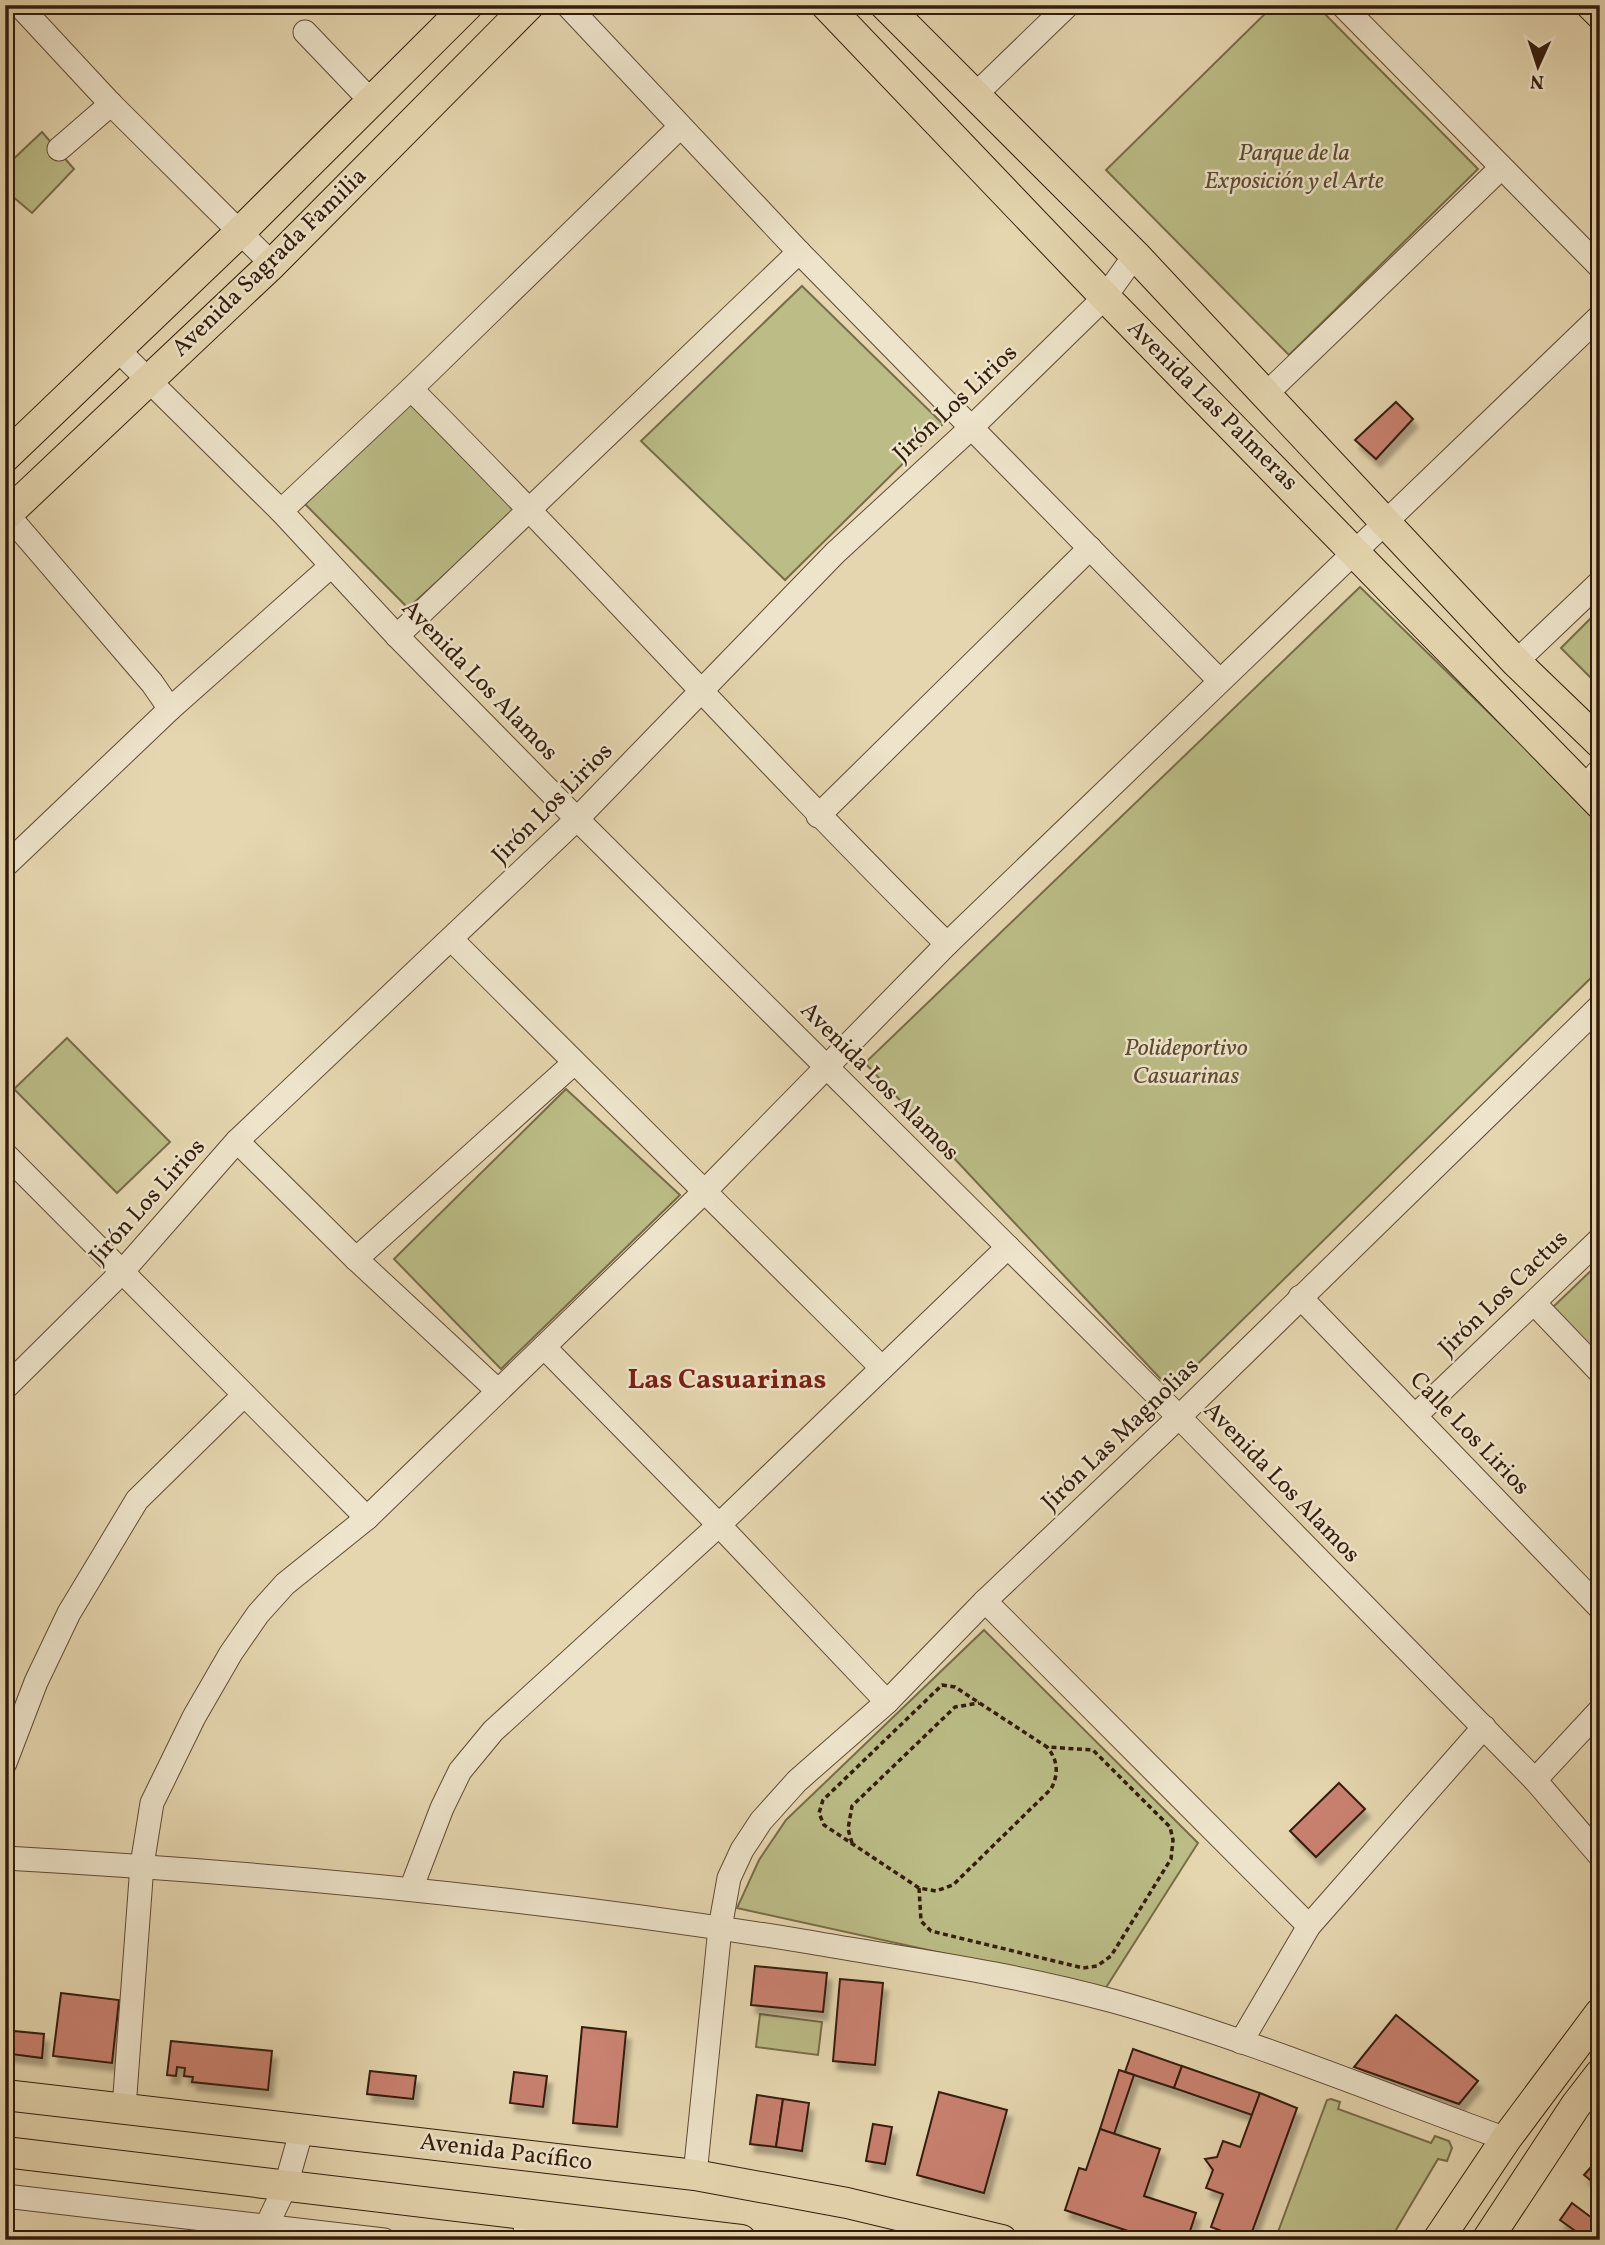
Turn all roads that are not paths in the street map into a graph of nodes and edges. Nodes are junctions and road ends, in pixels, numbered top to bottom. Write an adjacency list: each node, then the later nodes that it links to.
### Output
1 (19, 5): 14 (street)
2 (468, 5): 13 (main road, Avenida Sagrada Familia)
3 (529, 5): 21 (main road, Avenida Sagrada Familia)
4 (567, 5): 15 (street)
5 (826, 5): 23 (main road, Avenida Las Palmeras)
6 (885, 5): 12 (main road, Avenida Las Palmeras)
7 (1069, 5): 12 (street)
8 (1591, 5): 10 (main road)
9 (1354, 9): 17 (street)
10 (1600, 14)
11 (305, 32): 13 (street)
12 (974, 96): 20 (main road, Avenida Las Palmeras)
13 (370, 100): 18 (main road, Avenida Sagrada Familia)
14 (111, 104): 16 (street); 18 (street)
15 (680, 127): 19 (street); 27 (street)
16 (59, 149)
17 (1501, 168): 22 (street); 28 (street)
18 (240, 232): 21 (street); 25 (main road, Avenida Sagrada Familia)
19 (799, 252): 29 (street); 31 (street)
20 (1135, 255): 23 (street, Jirón Los Lirios); 28 (main road, Avenida Las Palmeras)
21 (272, 264): 26 (main road, Avenida Sagrada Familia)
22 (1600, 267)
23 (1105, 297): 29 (street, Jirón Los Lirios); 36 (main road, Avenida Las Palmeras)
24 (1600, 316): 34 (street)
25 (118, 350): 26 (street, Avenida Los Alamos); 30 (main road, Avenida Sagrada Familia)
26 (149, 382): 32 (street, Avenida Los Alamos); 33 (main road, Avenida Sagrada Familia)
27 (411, 389): 31 (street); 32 (street)
28 (1264, 396): 34 (main road, Avenida Las Palmeras)
29 (972, 427): 35 (street); 42 (street, Jirón Los Lirios)
30 (5, 457)
31 (529, 508): 39 (street); 42 (street)
32 (281, 511): 37 (street, Avenida Los Alamos)
33 (6, 515): 43 (street)
34 (1384, 522): 36 (street); 40 (main road, Avenida Las Palmeras)
35 (1090, 548): 41 (street); 46 (street)
36 (1354, 550): 41 (street); 45 (main road, Avenida Las Palmeras)
37 (331, 566): 39 (street, Avenida Los Alamos); 43 (street)
38 (1600, 582): 40 (street)
39 (397, 636): 47 (street, Avenida Los Alamos)
40 (1516, 662): 44 (main road, Avenida Las Palmeras)
41 (1219, 680): 50 (street)
42 (701, 694): 46 (street); 47 (street, Jirón Los Lirios)
43 (170, 709): 48 (street)
44 (1600, 743)
45 (1595, 787)
46 (818, 816): 50 (street)
47 (577, 819): 49 (street, Jirón Los Lirios); 53 (street, Avenida Los Alamos)
48 (5, 866)
49 (452, 940): 52 (street); 54 (street, Jirón Los Lirios)
50 (947, 944): 53 (street)
51 (1600, 1006): 61 (street, Jirón Las Magnolias)
52 (574, 1063): 56 (street); 59 (street)
53 (827, 1067): 56 (street); 58 (street, Avenida Los Alamos)
54 (237, 1141): 59 (street); 60 (street, Jirón Los Lirios)
55 (5, 1154): 60 (street)
56 (703, 1193): 63 (street); 64 (street)
57 (1600, 1239): 62 (street, Jirón Los Cactus)
58 (1008, 1247): 64 (street); 70 (street, Avenida Los Alamos)
59 (356, 1259): 67 (street)
60 (122, 1272): 66 (street, Jirón Los Lirios); 68 (street)
61 (1300, 1297): 69 (street, Calle Los Lirios); 70 (street, Jirón Las Magnolias)
62 (1534, 1303): 65 (street); 69 (street, Jirón Los Cactus)
63 (544, 1347): 67 (street); 72 (street)
64 (882, 1368): 72 (street)
65 (1600, 1372)
66 (5, 1388)
67 (497, 1390): 71 (street)
68 (244, 1395): 71 (street); 78 (street)
69 (1415, 1416): 74 (street, Calle Los Lirios)
70 (1179, 1417): 73 (street, Jirón Las Magnolias); 77 (street, Avenida Los Alamos)
71 (367, 1518): 82 (street)
72 (719, 1525): 75 (street); 83 (street)
73 (985, 1601): 75 (street, Jirón Las Magnolias); 84 (street)
74 (1600, 1608)
75 (887, 1702): 85 (street, Jirón Las Magnolias)
76 (1600, 1710): 79 (street)
77 (1484, 1727): 79 (street, Avenida Los Alamos); 84 (street)
78 (5, 1763)
79 (1535, 1780): 80 (street, Avenida Los Alamos)
80 (1600, 1856)
81 (5, 1858): 82 (street)
82 (142, 1866): 83 (street); 90 (street)
83 (411, 1889): 85 (street)
84 (1310, 1926): 87 (street)
85 (720, 1928): 87 (street); 94 (street, Jirón Las Magnolias)
86 (1600, 2012): 92 (main road)
87 (1241, 2042): 92 (street)
88 (1600, 2074): 103 (main road)
89 (5, 2095): 90 (main road, Avenida Pacífico)
90 (124, 2108): 91 (main road, Avenida Pacífico)
91 (302, 2129): 94 (main road, Avenida Pacífico); 95 (street)
92 (1506, 2139): 102 (main road)
93 (5, 2152): 95 (main road)
94 (695, 2175): 101 (main road, Avenida Pacífico)
95 (286, 2185): 97 (main road); 98 (street)
96 (5, 2196): 98 (street)
97 (526, 2227): 100 (main road)
98 (265, 2233): 99 (street)
99 (384, 2240)
100 (741, 2240)
101 (1002, 2240)
102 (1438, 2240)
103 (1487, 2240)

